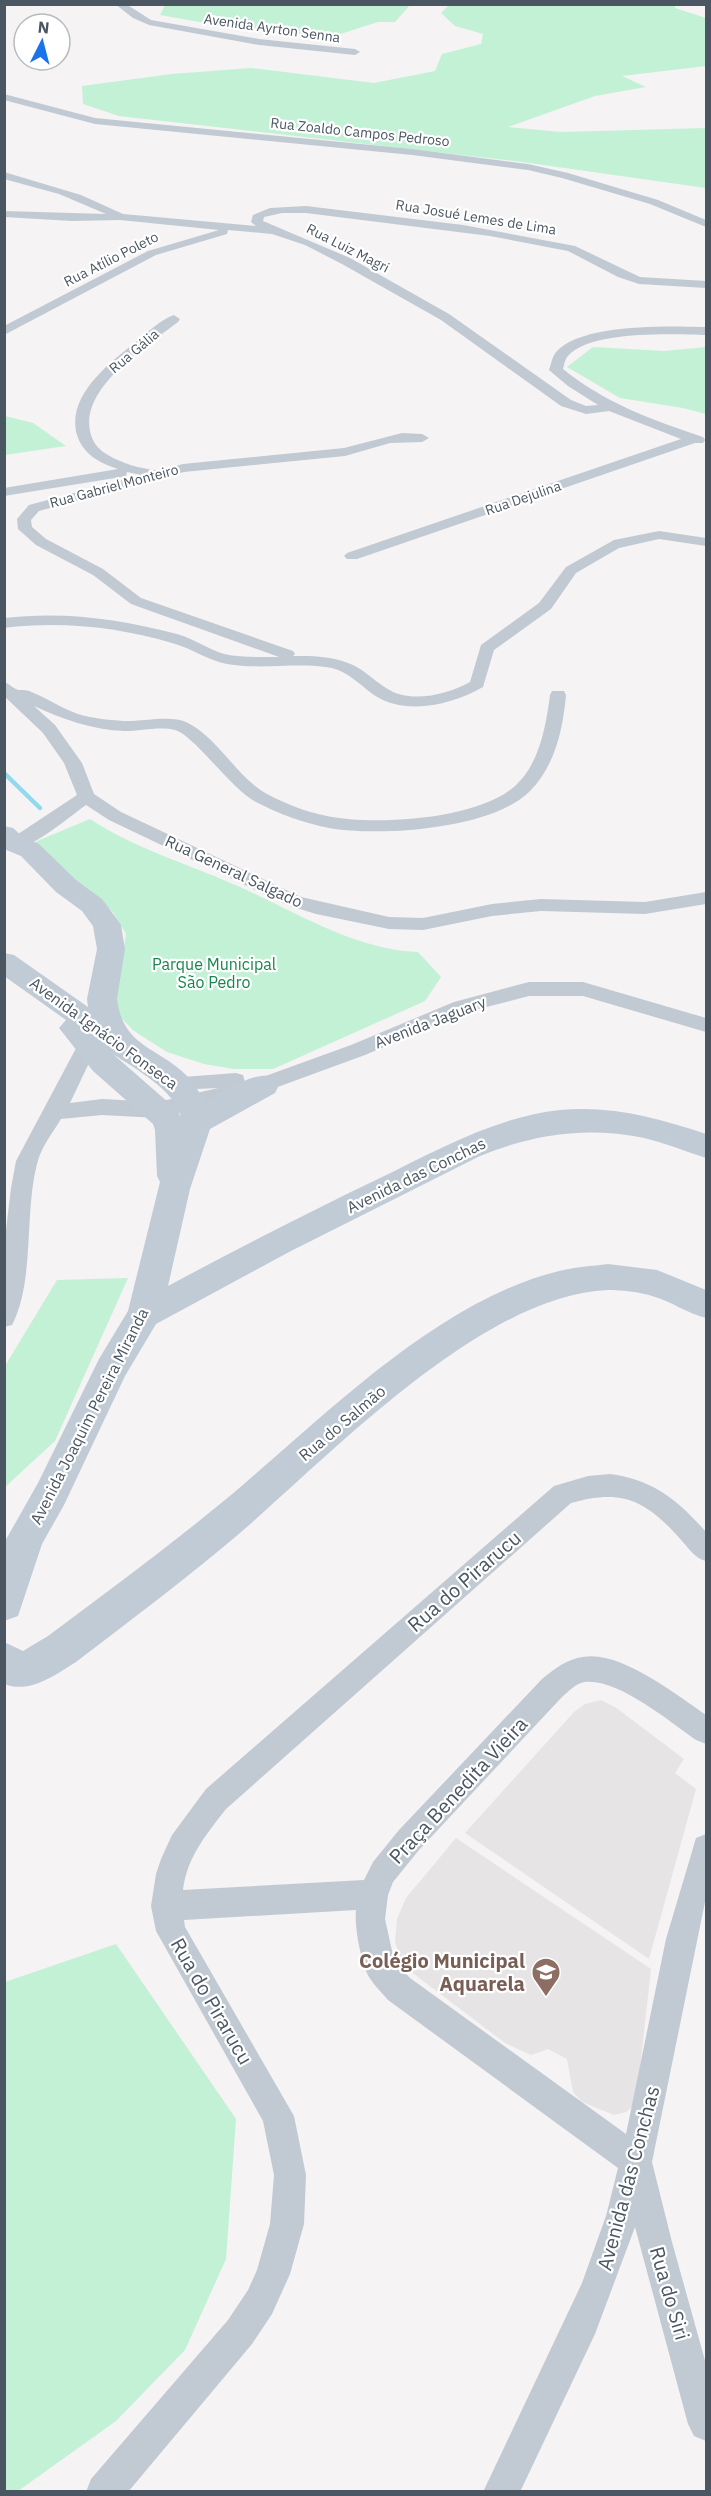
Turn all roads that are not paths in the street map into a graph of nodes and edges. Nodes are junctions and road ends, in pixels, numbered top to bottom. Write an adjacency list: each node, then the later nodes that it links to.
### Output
1 (119, 4): 2 (street, Avenida Ayrton Senna)
2 (355, 52)
3 (4, 97): 7 (street, Rua Zoaldo Campos Pedroso)
4 (4, 175): 6 (street)
5 (4, 214): 6 (street, Rua Luiz Magri)
6 (120, 217): 8 (street, Rua Luiz Magri)
7 (706, 224)
8 (236, 228): 9 (street, Rua Luiz Magri); 12 (street, Rua Atílio Poleto)
9 (273, 231): 10 (street, Rua Josué Lemes de Lima); 14 (street, Rua Luiz Magri)
10 (706, 284)
11 (174, 319): 17 (street, Rua Gália)
12 (4, 331)
13 (706, 331): 14 (street)
14 (606, 407): 16 (street)
15 (422, 438): 18 (street, Rua Gabriel Monteiro)
16 (700, 441): 21 (street, Rua Dejulina)
17 (140, 470): 18 (street, Rua Gália); 19 (street)
18 (159, 475): 23 (street, Rua Gabriel Monteiro)
19 (4, 492)
20 (706, 542): 23 (street)
21 (352, 556)
22 (4, 622): 23 (street)
23 (306, 661)
24 (4, 686): 25 (street); 26 (street)
25 (558, 694)
26 (86, 797): 28 (street); 29 (street, Rua General Salgado)
27 (4, 812): 28 (street)
28 (20, 841): 31 (street)
29 (706, 898)
30 (9, 965): 32 (street, Avenida Ignácio Fonseca); 34 (street, Avenida Ignácio Fonseca)
31 (101, 974): 32 (street); 34 (street); 34 (street)
32 (47, 992): 34 (street, Avenida Ignácio Fonseca)
33 (706, 1025): 35 (street, Avenida Jaguary)
34 (102, 1043): 37 (street, Avenida Ignácio Fonseca); 38 (street, Avenida Ignácio Fonseca); 39 (street)
35 (297, 1073): 36 (street); 37 (street)
36 (264, 1085): 37 (street)
37 (188, 1102): 38 (street); 41 (street, Avenida Joaquim Pereira Miranda)
38 (158, 1110): 39 (street); 41 (street, Avenida Joaquim Pereira Miranda)
39 (54, 1112): 44 (street)
40 (706, 1146): 43 (street, Avenida das Conchas)
41 (174, 1189): 43 (street, Avenida Joaquim Pereira Miranda)
42 (706, 1305): 47 (street, Rua do Salmão)
43 (144, 1314): 46 (street, Avenida Joaquim Pereira Miranda)
44 (4, 1318)
45 (706, 1550): 51 (street, Rua do Pirarucu)
46 (4, 1604)
47 (9, 1665)
48 (706, 1731): 50 (street, Praça Benedita Vieira)
49 (706, 1848): 52 (street, Avenida das Conchas)
50 (373, 1894): 51 (street); 52 (street, Praça Benedita Vieira)
51 (166, 1906): 54 (street, Rua do Pirarucu)
52 (636, 2161): 53 (street, Rua do Siri); 55 (street, Avenida das Conchas)
53 (706, 2424)
54 (104, 2492)
55 (501, 2492)

